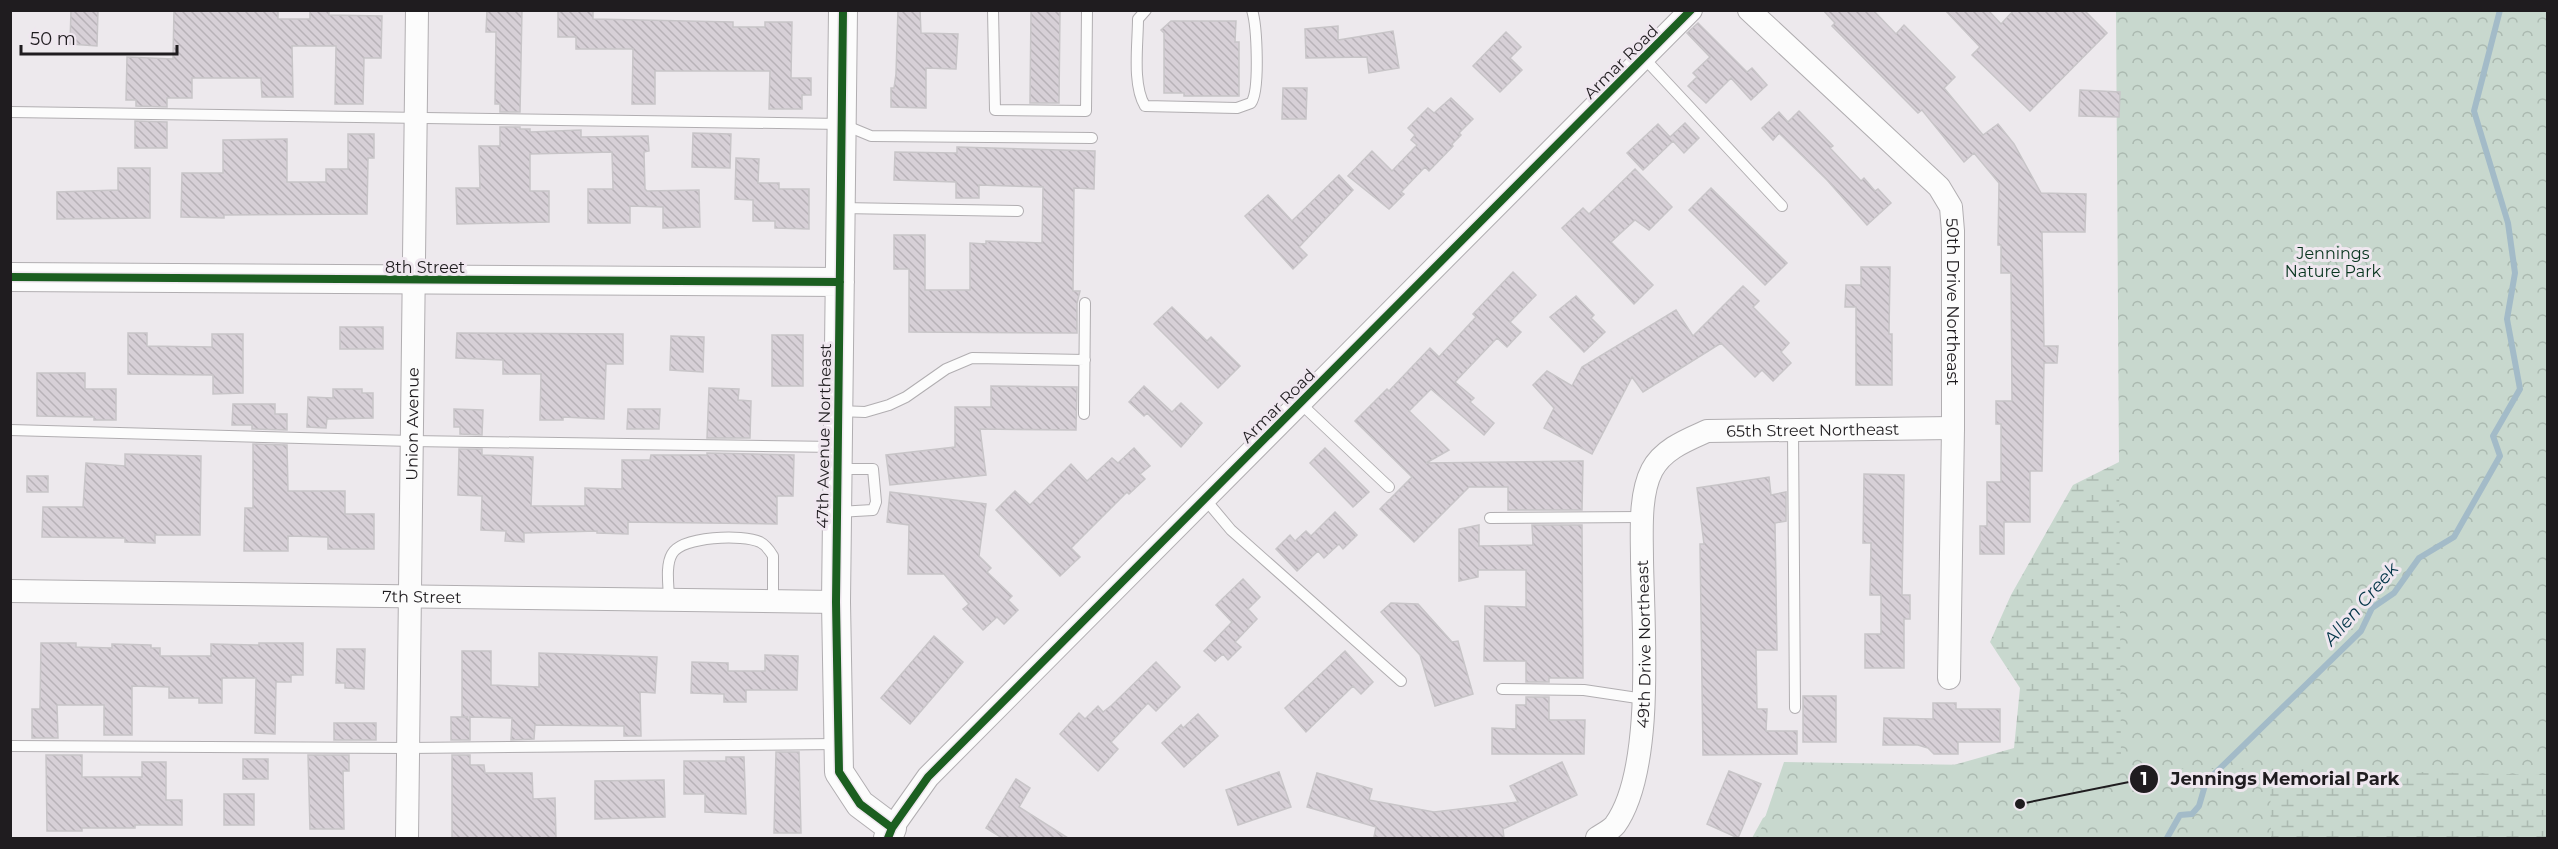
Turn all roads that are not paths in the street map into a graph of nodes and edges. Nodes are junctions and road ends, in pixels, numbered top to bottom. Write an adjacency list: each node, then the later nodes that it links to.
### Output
1 (417, 10): 11 (street, Union Avenue)
2 (843, 10): 12 (street, 47th Avenue Northeast)
3 (993, 10): 4 (lane)
4 (1087, 10)
5 (1146, 10): 6 (lane)
6 (1252, 10)
7 (1691, 10): 9 (street, Armar Road)
8 (1749, 10): 25 (street, 50th Drive Northeast)
9 (1644, 58): 14 (lane); 22 (street, Armar Road)
10 (10, 112): 11 (lane)
11 (415, 118): 12 (lane); 18 (street, Union Avenue)
12 (842, 124): 13 (lane); 15 (street, 47th Avenue Northeast)
13 (1092, 138)
14 (1782, 206)
15 (841, 208): 16 (lane); 19 (street, 47th Avenue Northeast)
16 (1018, 211)
17 (10, 277): 18 (street, 8th Street)
18 (413, 280): 19 (street, 8th Street); 28 (street, Union Avenue)
19 (840, 282): 23 (street, 47th Avenue Northeast)
20 (1085, 303): 21 (lane)
21 (1085, 360): 23 (lane); 24 (lane)
22 (1300, 403): 31 (lane); 32 (street, Armar Road)
23 (838, 411): 30 (street, 47th Avenue Northeast)
24 (1084, 414)
25 (1953, 428): 27 (street, 65th Street Northeast); 41 (street, 50th Drive Northeast)
26 (10, 430): 28 (lane)
27 (1793, 430): 29 (street, 65th Street Northeast); 45 (lane)
28 (411, 441): 30 (lane); 37 (street, Union Avenue)
29 (1674, 446): 34 (street, 49th Drive Northeast)
30 (838, 458): 33 (street, 47th Avenue Northeast); 33 (lane)
31 (1389, 488)
32 (1204, 499): 42 (lane); 49 (street, Armar Road)
33 (837, 512): 40 (street, 47th Avenue Northeast)
34 (1641, 517): 35 (lane); 44 (street, 49th Drive Northeast)
35 (1490, 518)
36 (10, 591): 37 (street, 7th Street)
37 (410, 598): 38 (street, 7th Street); 48 (street, Union Avenue)
38 (669, 600): 39 (street, 7th Street); 39 (lane)
39 (773, 601): 40 (street, 7th Street)
40 (836, 602): 46 (street, 47th Avenue Northeast)
41 (1949, 678)
42 (1401, 681)
43 (1502, 689): 44 (lane)
44 (1644, 699): 51 (street, 49th Drive Northeast)
45 (1795, 708)
46 (838, 744): 48 (lane); 49 (street, 47th Avenue Northeast)
47 (10, 746): 48 (lane)
48 (408, 748): 50 (street, Union Avenue)
49 (890, 833)
50 (407, 838)
51 (1597, 838)

